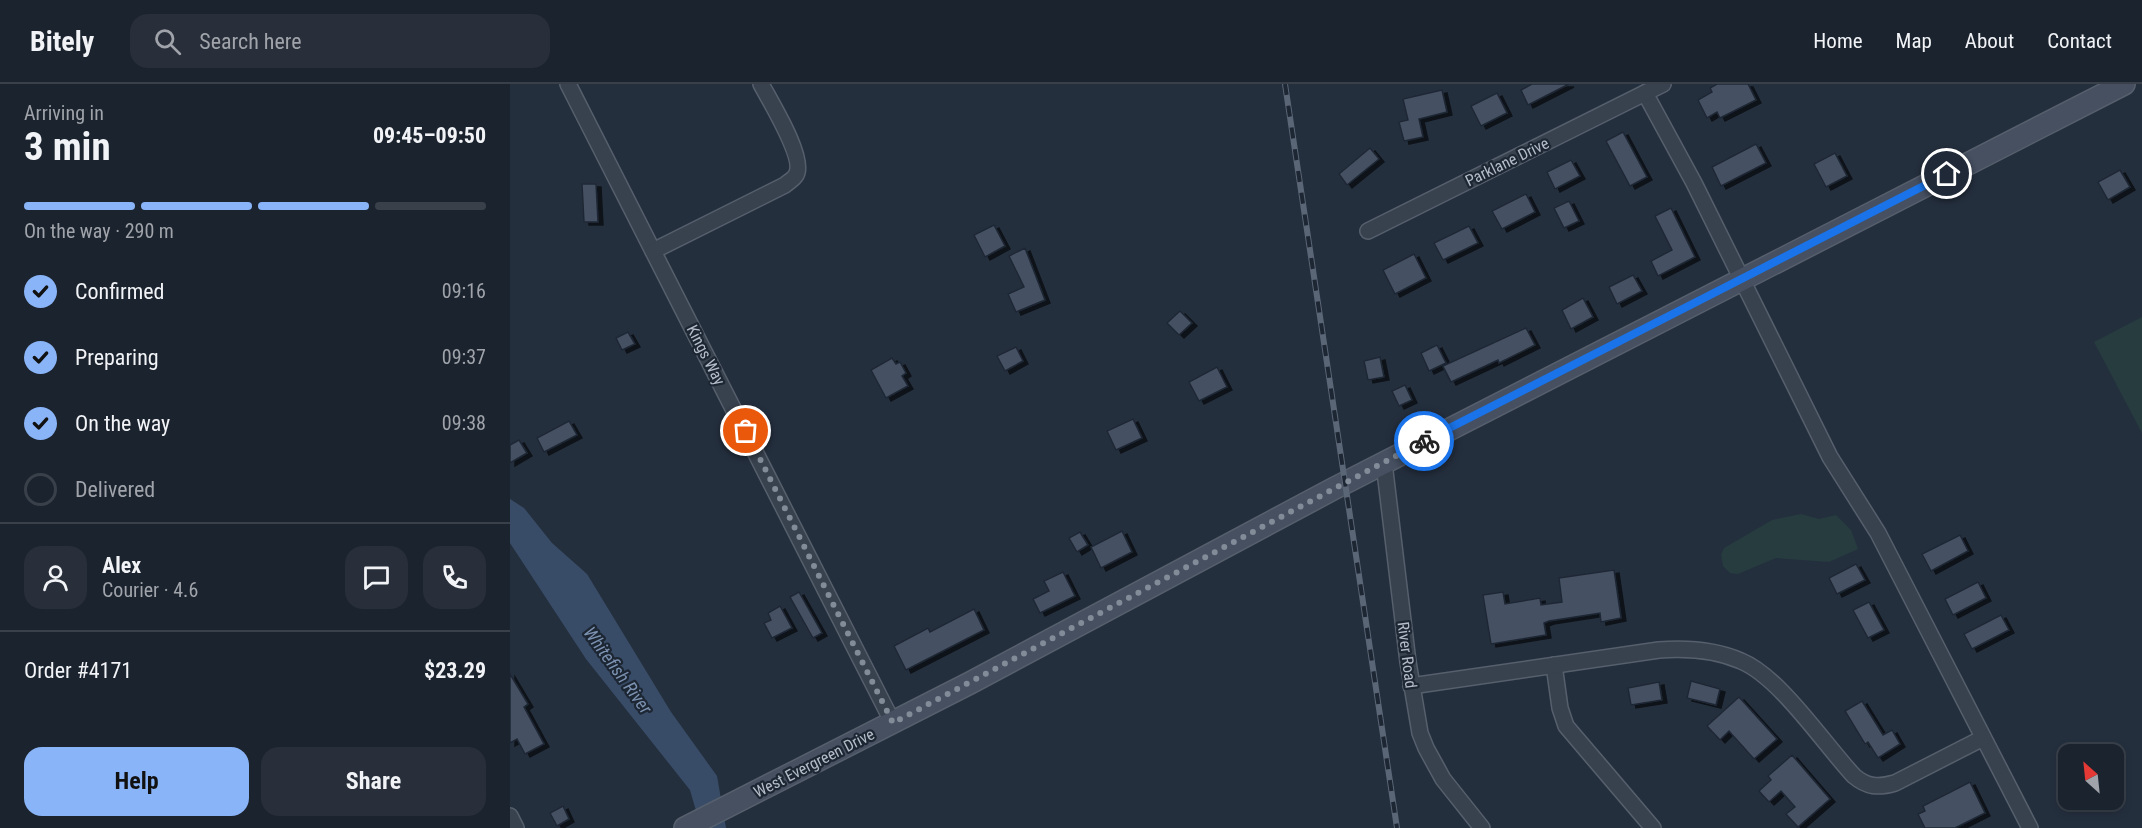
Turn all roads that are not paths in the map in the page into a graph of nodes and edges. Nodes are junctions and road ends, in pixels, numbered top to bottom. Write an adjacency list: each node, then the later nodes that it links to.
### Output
1 (568, 84): 7 (street, Kings Way)
2 (761, 84): 7 (street)
3 (1663, 84): 5 (street, Parklane Drive)
4 (2124, 84): 8 (street, West Evergreen Drive)
5 (1645, 93): 6 (street, Parklane Drive); 8 (street)
6 (1368, 231)
7 (653, 251): 12 (street, Kings Way)
8 (1740, 280): 9 (street, West Evergreen Drive); 13 (street)
9 (1384, 463): 11 (street, River Road); 12 (street, West Evergreen Drive)
10 (1554, 665): 11 (street); 13 (street); 18 (street)
11 (1412, 686): 17 (street, River Road)
12 (893, 723): 15 (street, West Evergreen Drive)
13 (1983, 738): 19 (street)
14 (510, 816): 16 (street)
15 (687, 827)
16 (516, 828)
17 (1482, 828)
18 (1653, 828)
19 (2030, 828)

